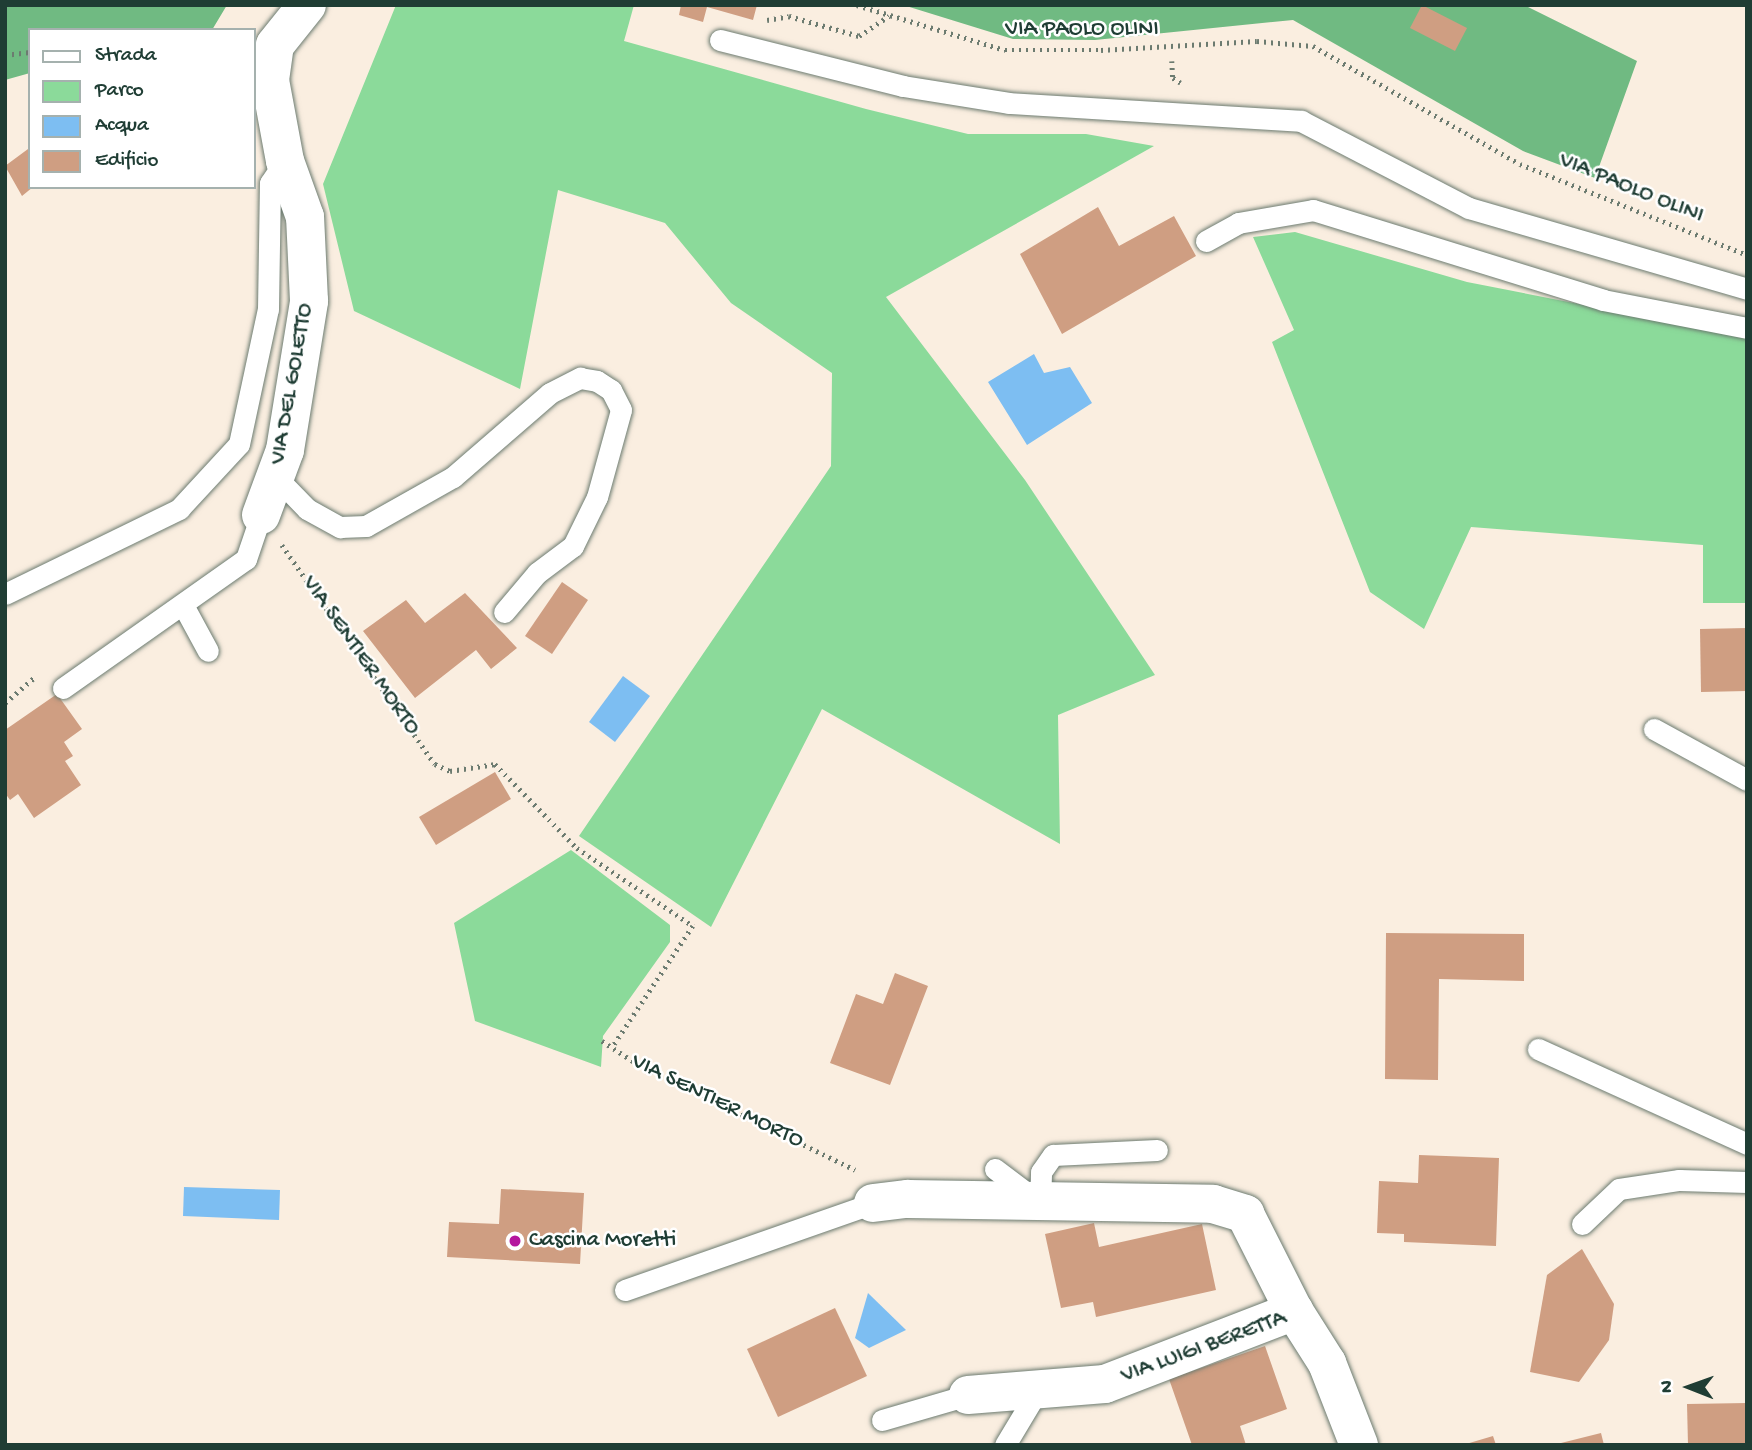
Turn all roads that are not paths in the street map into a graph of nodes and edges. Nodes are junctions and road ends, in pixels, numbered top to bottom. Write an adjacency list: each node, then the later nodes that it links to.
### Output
1 (307, 5): 3 (street, VIA DEL GOLETTO)
2 (720, 40): 6 (lane)
3 (264, 44): 4 (street, VIA DEL GOLETTO)
4 (285, 161): 8 (street, VIA DEL GOLETTO); 10 (lane)
5 (1206, 241): 7 (lane)
6 (1747, 289)
7 (1747, 328)
8 (277, 478): 9 (street, VIA DEL GOLETTO); 12 (lane)
9 (261, 515): 11 (lane)
10 (5, 594)
11 (183, 606): 13 (lane); 14 (lane)
12 (504, 612)
13 (208, 651)
14 (63, 688)
15 (1654, 729): 16 (lane)
16 (1747, 780)
17 (1538, 1049): 18 (lane)
18 (1747, 1144)
19 (1157, 1150): 23 (lane)
20 (995, 1169): 23 (lane)
21 (1747, 1182): 24 (lane)
22 (890, 1201): 23 (street); 25 (lane)
23 (1040, 1203): 26 (street)
24 (1582, 1224)
25 (625, 1290)
26 (1294, 1311): 27 (street, VIA LUIGI BERETTA); 31 (street, VIA LUIGI BERETTA)
27 (1038, 1390): 28 (street, VIA LUIGI BERETTA); 30 (lane)
28 (968, 1395): 29 (lane)
29 (882, 1420)
30 (1005, 1445)
31 (1359, 1445)

